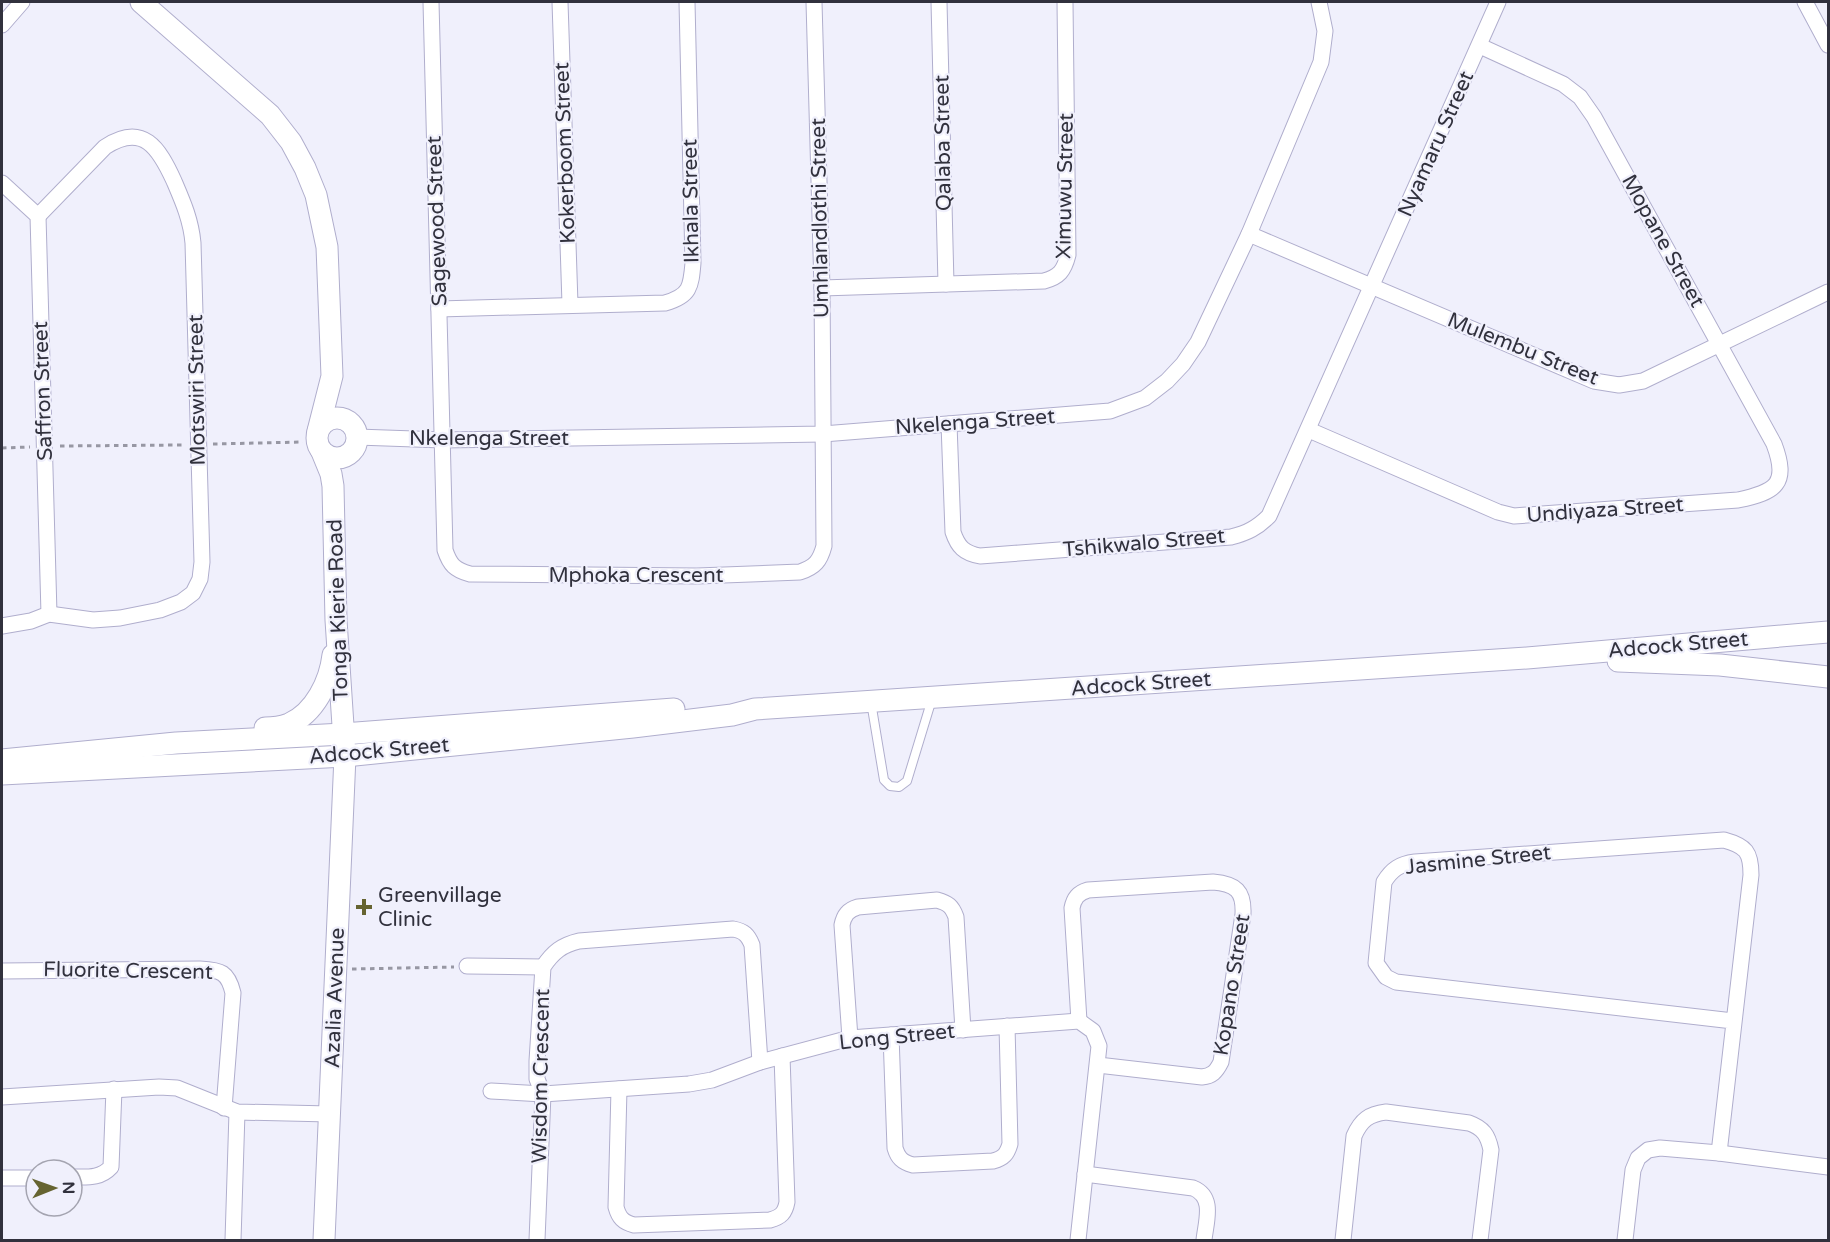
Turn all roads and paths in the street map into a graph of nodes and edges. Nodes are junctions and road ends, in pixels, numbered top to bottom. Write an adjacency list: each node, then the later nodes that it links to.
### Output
1 (22, 2): 12 (street)
2 (141, 2): 25 (main road)
3 (431, 2): 23 (street, Sagewood Street)
4 (560, 2): 22 (street, Kokerboom Street)
5 (687, 2): 22 (street, Ikhala Street)
6 (814, 2): 20 (street, Umhlandlothi Street)
7 (939, 2): 18 (street, Qalaba Street)
8 (1065, 2): 18 (street, Ximuwu Street)
9 (1319, 2): 17 (street, Nkelenga Street)
10 (1498, 2): 14 (street, Nyamaru Street)
11 (1805, 2): 13 (street)
12 (2, 25)
13 (1828, 45)
14 (1479, 46): 19 (street, Nyamaru Street); 24 (street, Mopane Street)
15 (2, 183): 16 (street)
16 (38, 216): 32 (street, Motswiri Street); 34 (street, Saffron Street)
17 (1249, 234): 19 (street, Mulembu Street); 26 (street, Nkelenga Street)
18 (946, 284): 20 (street, Ximuwu Street)
19 (1372, 286): 24 (street, Mulembu Street); 27 (street, Tshikwalo Street)
20 (822, 288): 28 (street, Umhlandlothi Street)
21 (1828, 292): 24 (street, Mulembu Street)
22 (570, 304): 23 (street, Ikhala Street)
23 (439, 309): 30 (street, Sagewood Street)
24 (1719, 345): 36 (street, Mopane Street)
25 (332, 376): 29 (main road); 31 (main road)
26 (949, 424): 27 (street, Tshikwalo Street); 28 (street, Nkelenga Street)
27 (1308, 430): 36 (street, Undiyaza Street)
28 (823, 434): 30 (street, Nkelenga Street); 30 (street, Mphoka Crescent)
29 (353, 440): 30 (street, Nkelenga Street); 31 (main road); 31 (main road); 35 (main road, Tonga Kierie Road)
30 (443, 440)
31 (319, 442): 32 (path); 35 (main road, Tonga Kierie Road)
32 (199, 445): 34 (path); 37 (street, Motswiri Street)
33 (2, 447): 34 (path)
34 (45, 447): 37 (street, Saffron Street)
35 (333, 486): 38 (main road, Tonga Kierie Road)
36 (1773, 489)
37 (49, 614): 39 (street, Motswiri Street)
38 (336, 620): 46 (main road, Tonga Kierie Road); 47 (main road)
39 (2, 626)
40 (1828, 632): 41 (main road, Adcock Street)
41 (1527, 658): 42 (main road, Adcock Street); 43 (main road, Adcock Street)
42 (1828, 676)
43 (932, 697): 44 (main road, Adcock Street); 44 (lane)
44 (871, 702): 45 (main road, Adcock Street)
45 (755, 709): 46 (main road, Adcock Street); 48 (main road, Adcock Street)
46 (343, 734): 47 (main road, Adcock Street); 48 (main road, Tonga Kierie Road)
47 (176, 743): 49 (main road, Adcock Street)
48 (345, 756): 50 (main road, Adcock Street); 53 (main road, Azalia Avenue)
49 (2, 760)
50 (2, 774)
51 (467, 966): 52 (street); 53 (path)
52 (543, 967): 62 (street, Wisdom Crescent); 67 (street, Wisdom Crescent)
53 (336, 969): 70 (main road, Azalia Avenue)
54 (2, 971): 69 (street, Fluorite Crescent)
55 (1079, 1021): 57 (street, Long Street); 63 (street); 63 (street, Kopano Street)
56 (1733, 1021): 56 (street, Jasmine Street); 71 (street, Jasmine Street)
57 (1007, 1026): 58 (street, Long Street); 59 (street)
58 (963, 1030): 59 (street, Long Street); 60 (street)
59 (891, 1035): 60 (street, Long Street)
60 (850, 1038): 61 (street, Long Street)
61 (782, 1056): 62 (street, Long Street); 65 (street)
62 (760, 1062): 65 (street, Long Street)
63 (1098, 1065): 73 (street)
64 (114, 1089): 68 (street); 69 (street); 74 (street)
65 (619, 1089): 67 (street, Long Street)
66 (491, 1091): 67 (street, Long Street)
67 (543, 1094): 79 (street, Wisdom Crescent)
68 (2, 1097)
69 (230, 1110): 70 (street); 77 (street, Fluorite Crescent)
70 (330, 1114): 78 (main road, Azalia Avenue)
71 (1719, 1153): 72 (street); 84 (street)
72 (1828, 1167)
73 (1086, 1174): 80 (street); 81 (street)
74 (84, 1177)
75 (2, 1178): 76 (street)
76 (24, 1178)
77 (233, 1240)
78 (324, 1240)
79 (537, 1240)
80 (1078, 1240)
81 (1204, 1240)
82 (1343, 1240): 83 (street)
83 (1480, 1240)
84 (1625, 1240)

